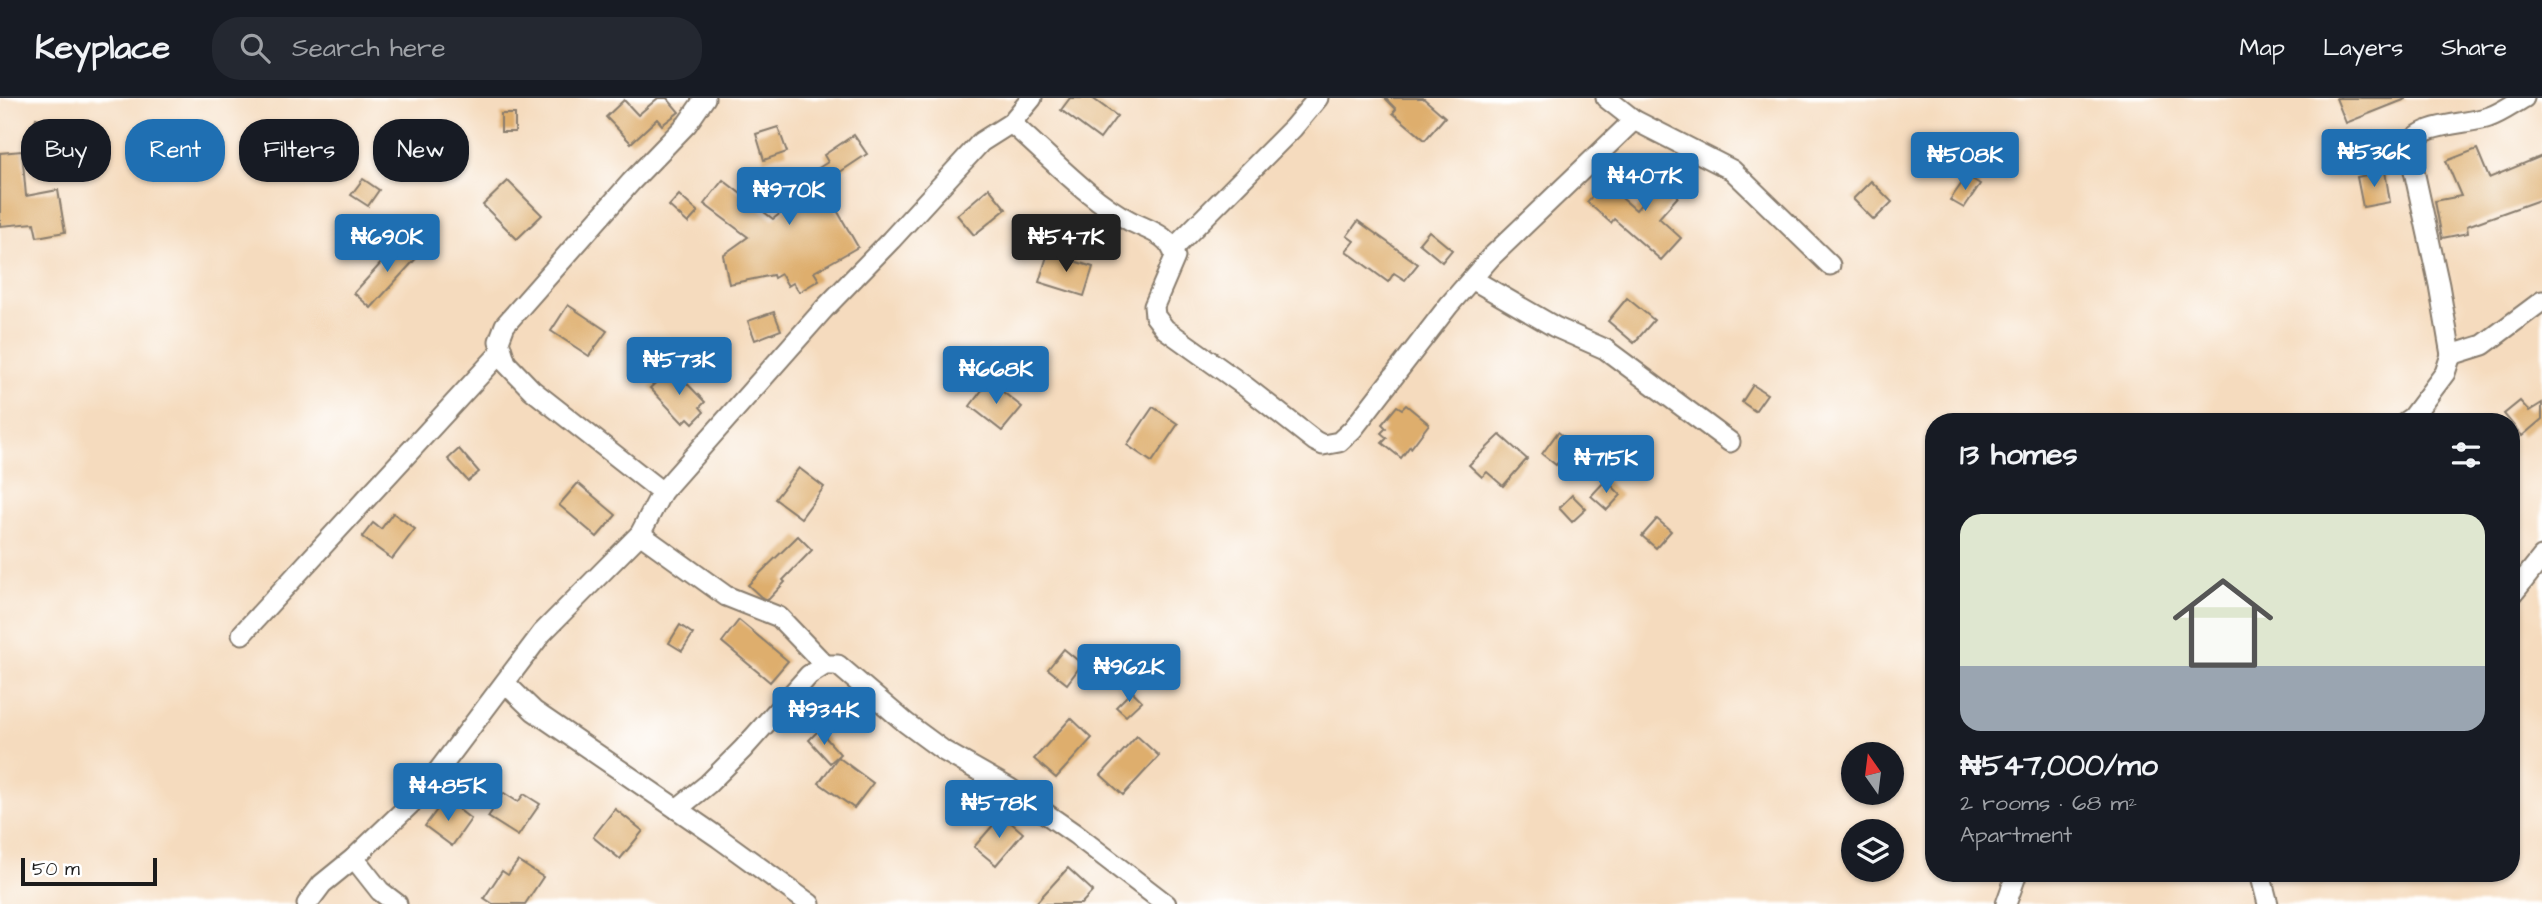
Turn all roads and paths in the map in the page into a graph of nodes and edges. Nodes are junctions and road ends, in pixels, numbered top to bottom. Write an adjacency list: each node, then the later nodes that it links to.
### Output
1 (705, 98): 14 (street)
2 (1032, 98): 9 (street)
3 (1318, 98): 10 (street)
4 (1606, 98): 8 (street)
5 (2497, 98): 7 (street)
6 (2524, 98): 7 (street)
7 (2490, 117): 15 (street)
8 (1634, 120): 11 (street); 12 (street)
9 (1012, 123): 10 (street); 18 (street)
10 (1173, 249): 12 (street)
11 (1830, 265)
12 (1472, 279): 17 (street)
13 (2542, 301): 15 (street)
14 (501, 352): 18 (street); 22 (street)
15 (2451, 355): 16 (street)
16 (2415, 413)
17 (1730, 442)
18 (662, 492): 19 (street)
19 (640, 534): 23 (street); 24 (street)
20 (2542, 557): 21 (street)
21 (2520, 585)
22 (242, 634)
23 (825, 665): 25 (street); 32 (street)
24 (505, 683): 25 (street); 26 (street)
25 (677, 809): 31 (street)
26 (354, 858): 29 (street); 30 (street)
27 (2014, 882): 33 (street)
28 (2262, 882): 34 (street)
29 (307, 904)
30 (397, 904)
31 (810, 904)
32 (1166, 904)
33 (2006, 904)
34 (2268, 904)

